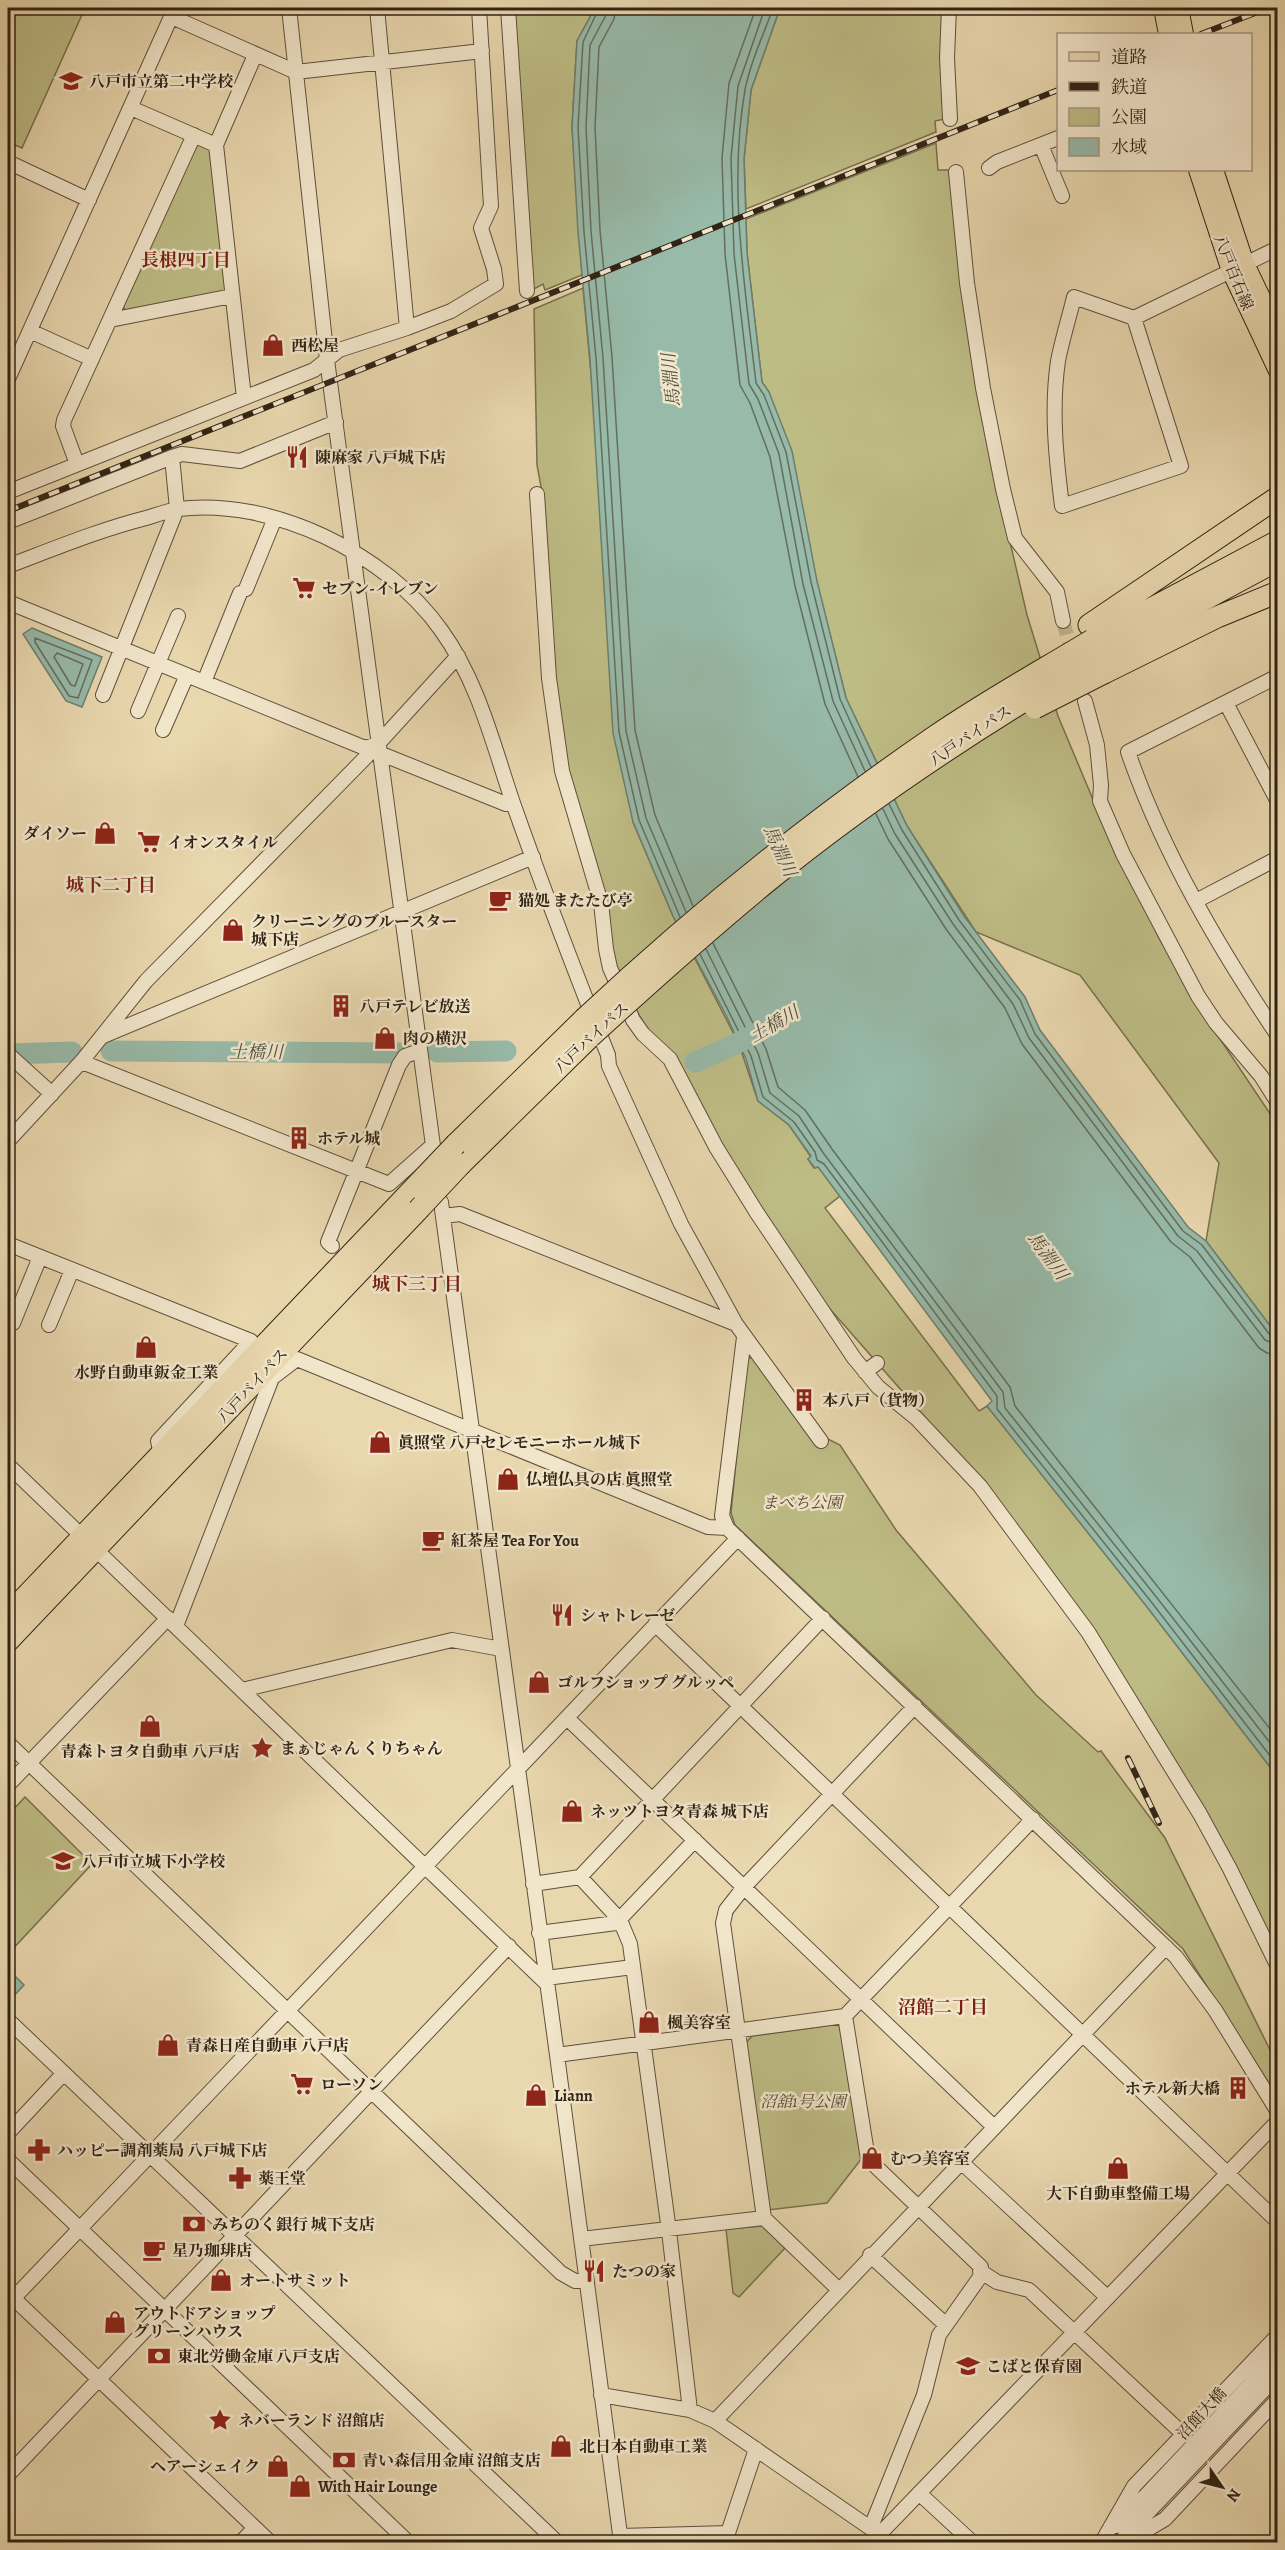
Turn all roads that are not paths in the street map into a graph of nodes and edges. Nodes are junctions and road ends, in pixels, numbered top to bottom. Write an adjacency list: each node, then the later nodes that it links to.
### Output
1 (289, 8): 14 (street)
2 (376, 8): 13 (street)
3 (479, 8): 11 (street)
4 (508, 8): 30 (street)
5 (949, 8): 16 (street)
6 (1163, 8): 9 (main road)
7 (1179, 8): 10 (main road)
8 (173, 12): 12 (street); 15 (street)
9 (1168, 33)
10 (1184, 33)
11 (482, 51): 13 (street); 34 (street)
12 (255, 55): 14 (street); 19 (street)
13 (381, 63): 14 (street); 34 (street)
14 (296, 72): 38 (street)
15 (131, 108): 17 (street); 27 (street)
16 (950, 118)
17 (194, 135): 19 (street); 33 (street)
18 (1057, 139): 20 (street)
19 (216, 145): 31 (street)
20 (1041, 145): 22 (street); 26 (street)
21 (8, 162): 27 (street)
22 (989, 168)
23 (1198, 171): 29 (main road, 八戸百石線)
24 (1214, 171): 29 (main road, 八戸百石線)
25 (956, 172): 58 (street)
26 (1062, 196)
27 (89, 200): 35 (street)
28 (1278, 248): 29 (street)
29 (1238, 268): 32 (street); 36 (main road, 八戸百石線); 39 (main road, 八戸百石線)
30 (527, 291)
31 (232, 296): 33 (street); 41 (street)
32 (1134, 318): 32 (street)
33 (110, 320): 37 (street)
34 (406, 328): 38 (street)
35 (30, 331): 37 (street); 40 (street)
36 (1278, 333)
37 (92, 358): 44 (street)
38 (327, 360): 41 (street); 42 (street)
39 (1278, 371)
40 (8, 379)
41 (244, 398): 44 (street)
42 (336, 422): 43 (street); 52 (street)
43 (172, 457): 48 (street); 50 (street)
44 (77, 464): 45 (street)
45 (8, 492)
46 (537, 494): 98 (street)
47 (1278, 497): 60 (highway)
48 (177, 509): 49 (street); 54 (street); 59 (street)
49 (275, 518): 52 (street); 65 (street)
50 (8, 522)
51 (1278, 541): 60 (highway, 八戸バイパス)
52 (353, 550): 61 (street); 71 (street)
53 (1278, 560): 60 (highway, 八戸バイパス)
54 (8, 566)
55 (1278, 592): 60 (highway)
56 (8, 602): 59 (street)
57 (178, 616): 62 (street)
58 (1063, 621)
59 (120, 648): 62 (street); 66 (street)
60 (1096, 648): 78 (highway, 八戸バイパス, bridge); 78 (highway, 八戸バイパス, bridge)
61 (458, 656): 71 (street); 73 (street)
62 (158, 663): 63 (street); 69 (street)
63 (187, 675): 65 (street); 70 (street)
64 (1278, 676): 68 (street)
65 (204, 682): 71 (street)
66 (103, 694)
67 (1085, 701): 85 (street)
68 (1226, 703): 72 (street); 76 (street)
69 (138, 711)
70 (163, 730)
71 (378, 748): 73 (street); 77 (street); 79 (street)
72 (1278, 802)
73 (513, 803): 74 (street)
74 (533, 857): 77 (street); 94 (street)
75 (1278, 858): 76 (street)
76 (1196, 901): 80 (street)
77 (402, 911): 79 (street); 81 (street)
78 (587, 1028): 87 (highway, 八戸バイパス)
79 (102, 1036): 83 (street)
80 (1278, 1036)
81 (419, 1051): 88 (street); 88 (street)
82 (10, 1056): 84 (street)
83 (82, 1061): 84 (street); 88 (street)
84 (52, 1094): 86 (street)
85 (1278, 1104)
86 (8, 1141)
87 (458, 1154): 101 (highway, 八戸バイパス, bridge); 105 (highway, 八戸バイパス, bridge)
88 (357, 1171): 90 (street)
89 (8, 1244): 91 (street)
90 (332, 1246)
91 (40, 1257): 92 (street); 93 (street)
92 (72, 1270): 95 (street); 101 (street)
93 (13, 1323)
94 (736, 1324): 96 (street); 99 (street)
95 (49, 1325)
96 (744, 1337): 100 (street); 103 (street)
97 (878, 1363): 98 (street)
98 (866, 1372): 134 (street)
99 (472, 1431): 103 (street); 108 (street); 111 (street)
100 (821, 1441)
101 (161, 1454): 105 (highway, 八戸バイパス)
102 (8, 1465): 105 (street)
103 (727, 1528): 104 (street)
104 (738, 1538): 107 (street); 109 (street)
105 (89, 1542): 106 (highway, 八戸バイパス); 108 (street); 110 (highway, 八戸バイパス)
106 (8, 1615)
107 (823, 1618): 113 (street); 114 (street)
108 (172, 1622): 112 (street); 117 (street)
109 (655, 1624): 114 (street); 115 (street)
110 (8, 1641)
111 (501, 1649): 112 (street); 118 (street)
112 (242, 1690): 124 (street)
113 (915, 1706): 120 (street); 122 (street)
114 (741, 1707): 120 (street); 121 (street)
115 (567, 1718): 118 (street); 121 (street)
116 (8, 1743): 117 (street)
117 (28, 1763): 119 (street); 137 (street)
118 (518, 1770): 124 (street); 126 (street)
119 (8, 1785)
120 (832, 1795): 127 (street); 128 (street)
121 (652, 1799): 123 (street); 125 (street)
122 (1033, 1819): 128 (street); 132 (street)
123 (695, 1840): 127 (street); 129 (street)
124 (425, 1865): 131 (street); 137 (street)
125 (580, 1877): 126 (street); 129 (street)
126 (533, 1884): 130 (street)
127 (744, 1887): 136 (street); 140 (street)
128 (949, 1908): 136 (street); 141 (street)
129 (620, 1920): 130 (street); 133 (street)
130 (539, 1933): 135 (street)
131 (509, 1946): 135 (street); 145 (street)
132 (1166, 1947): 141 (street); 146 (street)
133 (633, 1967): 135 (street); 142 (street)
134 (1278, 1967)
135 (546, 1980): 143 (street)
136 (861, 2000): 138 (street); 148 (street)
137 (288, 2011): 145 (street); 150 (street)
138 (845, 2016): 140 (street); 154 (street)
139 (8, 2020): 144 (street)
140 (738, 2030): 142 (street); 155 (street)
141 (1081, 2036): 148 (street); 153 (street)
142 (645, 2042): 143 (street); 158 (street)
143 (557, 2055): 160 (street)
144 (64, 2073): 149 (street); 150 (street)
145 (371, 2090): 159 (street); 163 (street)
146 (1278, 2112)
147 (1278, 2121): 153 (street)
148 (993, 2126): 152 (street)
149 (8, 2133)
150 (149, 2155): 157 (street); 159 (street)
151 (8, 2160): 157 (street)
152 (960, 2161): 154 (street); 165 (street)
153 (1226, 2173): 156 (street); 165 (street)
154 (918, 2206): 161 (street); 162 (street)
155 (765, 2218): 158 (street); 164 (street)
156 (1278, 2222)
157 (80, 2229): 166 (street); 167 (street)
158 (669, 2230): 160 (street); 176 (street)
159 (234, 2235): 167 (street); 189 (street)
160 (580, 2239): 163 (street)
161 (870, 2255): 164 (street); 168 (street)
162 (980, 2271): 168 (street); 169 (street)
163 (586, 2281): 174 (street)
164 (838, 2289): 177 (street)
165 (1107, 2297): 169 (street)
166 (9, 2298): 173 (street)
167 (164, 2309): 173 (street); 188 (street)
168 (946, 2325): 184 (street)
169 (1075, 2331): 178 (street); 181 (street)
170 (1278, 2335): 178 (street)
171 (1278, 2355): 182 (street, 沼館大橋)
172 (1278, 2375): 182 (street, 沼館大橋)
173 (99, 2378): 180 (street); 183 (street)
174 (601, 2395): 176 (street); 185 (street)
175 (1278, 2399): 193 (street)
176 (690, 2410): 177 (street)
177 (715, 2421): 179 (street)
178 (1183, 2434): 191 (street)
179 (756, 2449): 184 (street); 185 (street)
180 (8, 2475)
181 (919, 2493): 184 (street); 190 (street)
182 (1153, 2498): 191 (street); 192 (street)
183 (255, 2528): 186 (street); 187 (street)
184 (874, 2535)
185 (620, 2539)
186 (242, 2542)
187 (270, 2542)
188 (408, 2542)
189 (557, 2542)
190 (972, 2542)
191 (1102, 2542)
192 (1120, 2542)
193 (1125, 2542)

